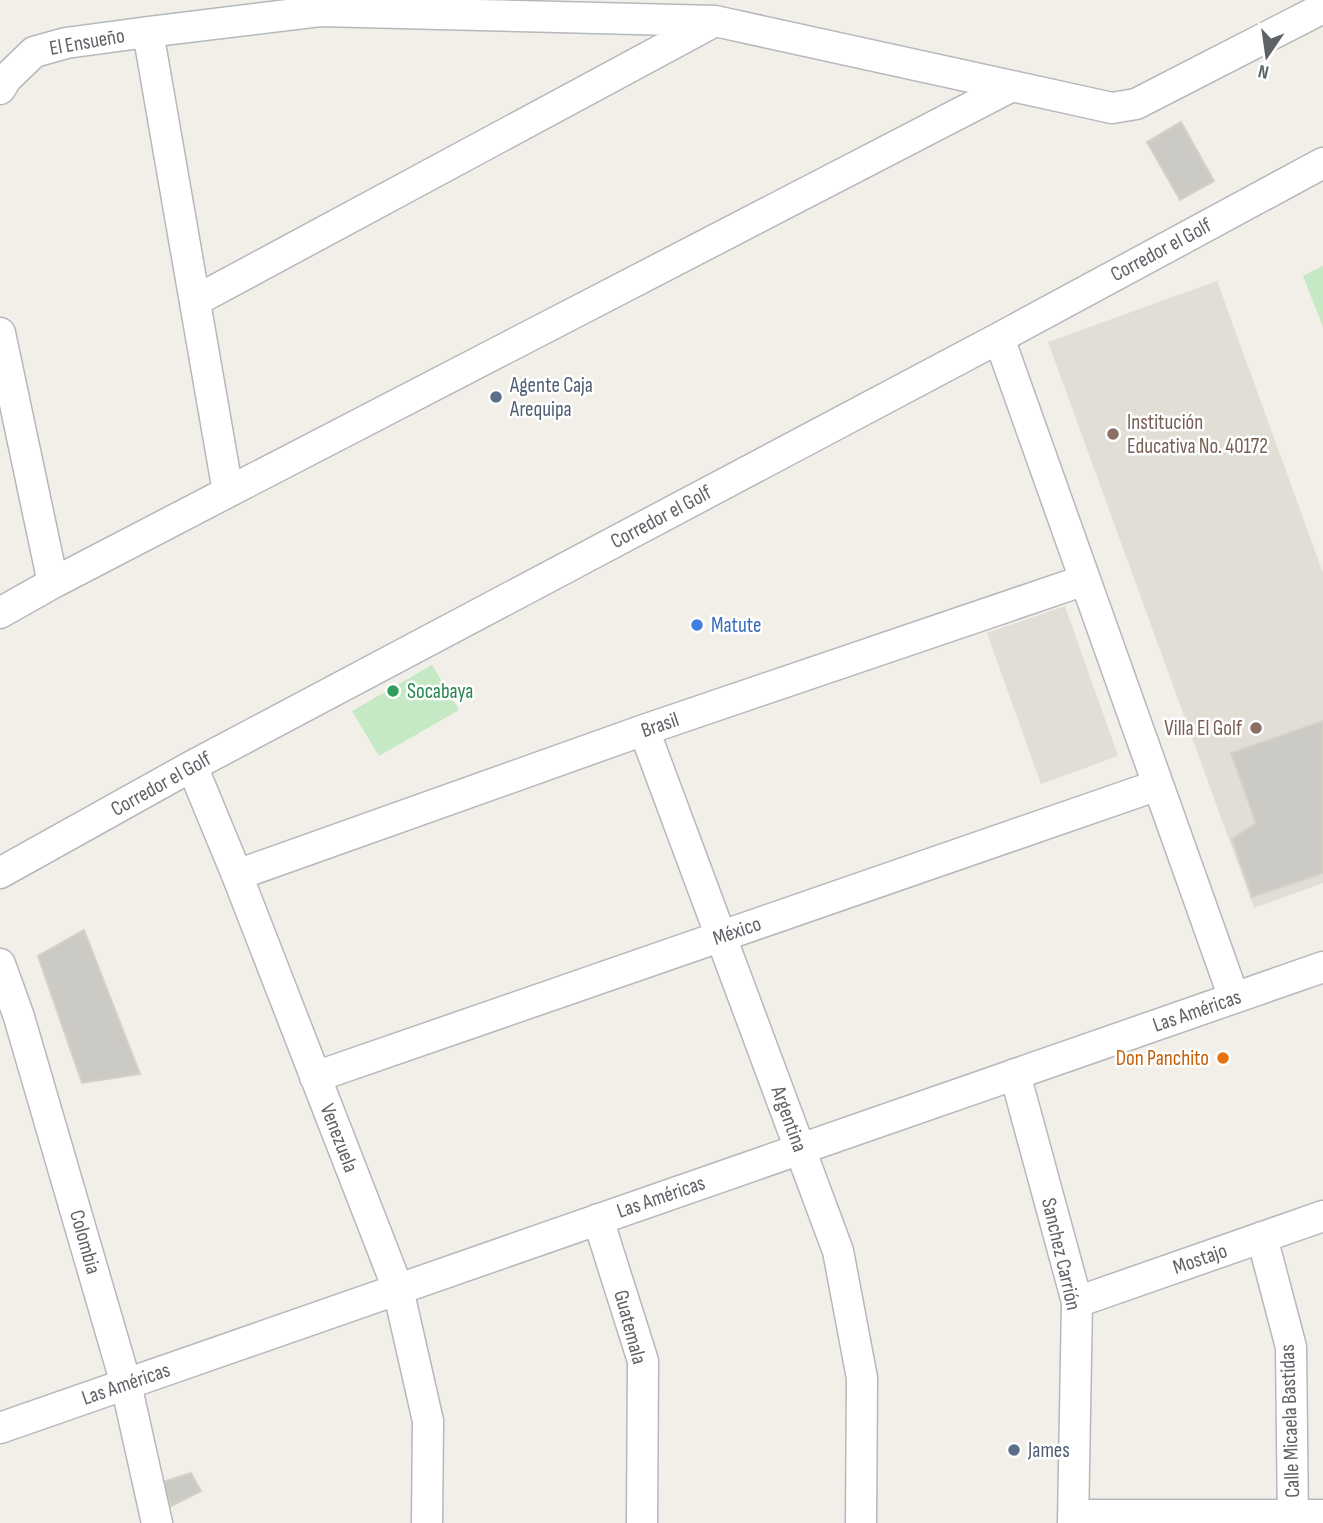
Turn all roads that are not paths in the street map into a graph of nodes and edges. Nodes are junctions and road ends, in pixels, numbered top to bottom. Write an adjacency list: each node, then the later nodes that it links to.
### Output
1 (1323, 8): 4 (street, El Ensueño)
2 (715, 21): 3 (street, El Ensueño); 4 (street, El Ensueño); 7 (street)
3 (148, 32): 5 (street, El Ensueño); 7 (street)
4 (1012, 86): 11 (street)
5 (0, 89)
6 (1323, 163): 9 (street, Corredor el Golf)
7 (195, 302): 11 (street)
8 (0, 333): 10 (street)
9 (999, 338): 12 (street); 16 (street, Corredor el Golf)
10 (7, 398): 13 (street)
11 (228, 492): 13 (street)
12 (1085, 580): 15 (street, Brasil); 17 (street)
13 (53, 583): 14 (street)
14 (0, 613)
15 (644, 730): 19 (street, Brasil); 20 (street, Argentina)
16 (192, 766): 18 (street, Corredor el Golf); 19 (street, Venezuela)
17 (1158, 785): 20 (street, México); 23 (street)
18 (0, 873)
19 (237, 875): 26 (street, Venezuela)
20 (721, 936): 26 (street, México); 27 (street, Argentina)
21 (0, 964): 24 (street, Colombia)
22 (1323, 967): 23 (street, Las Américas)
23 (1234, 998): 25 (street, Las Américas)
24 (9, 1022): 33 (street, Colombia)
25 (1015, 1074): 27 (street, Las Américas); 32 (street, Sanchez Carrión)
26 (315, 1077): 31 (street, Venezuela)
27 (800, 1148): 29 (street, Las Américas); 41 (street, Argentina)
28 (1323, 1216): 30 (street, Mostajo)
29 (598, 1219): 31 (street, Las Américas); 40 (street, Guatemala)
30 (1262, 1237): 32 (street, Mostajo); 37 (street, Calle Micaela Bastidas)
31 (398, 1289): 33 (street, Las Américas); 39 (street, Venezuela)
32 (1077, 1302): 36 (street, Sanchez Carrión)
33 (126, 1384): 34 (street, Las Américas); 38 (street, Colombia)
34 (0, 1428)
35 (1323, 1515): 37 (street)
36 (1073, 1519): 37 (street)
37 (1292, 1519)
38 (157, 1523)
39 (427, 1523)
40 (642, 1523)
41 (861, 1523)

